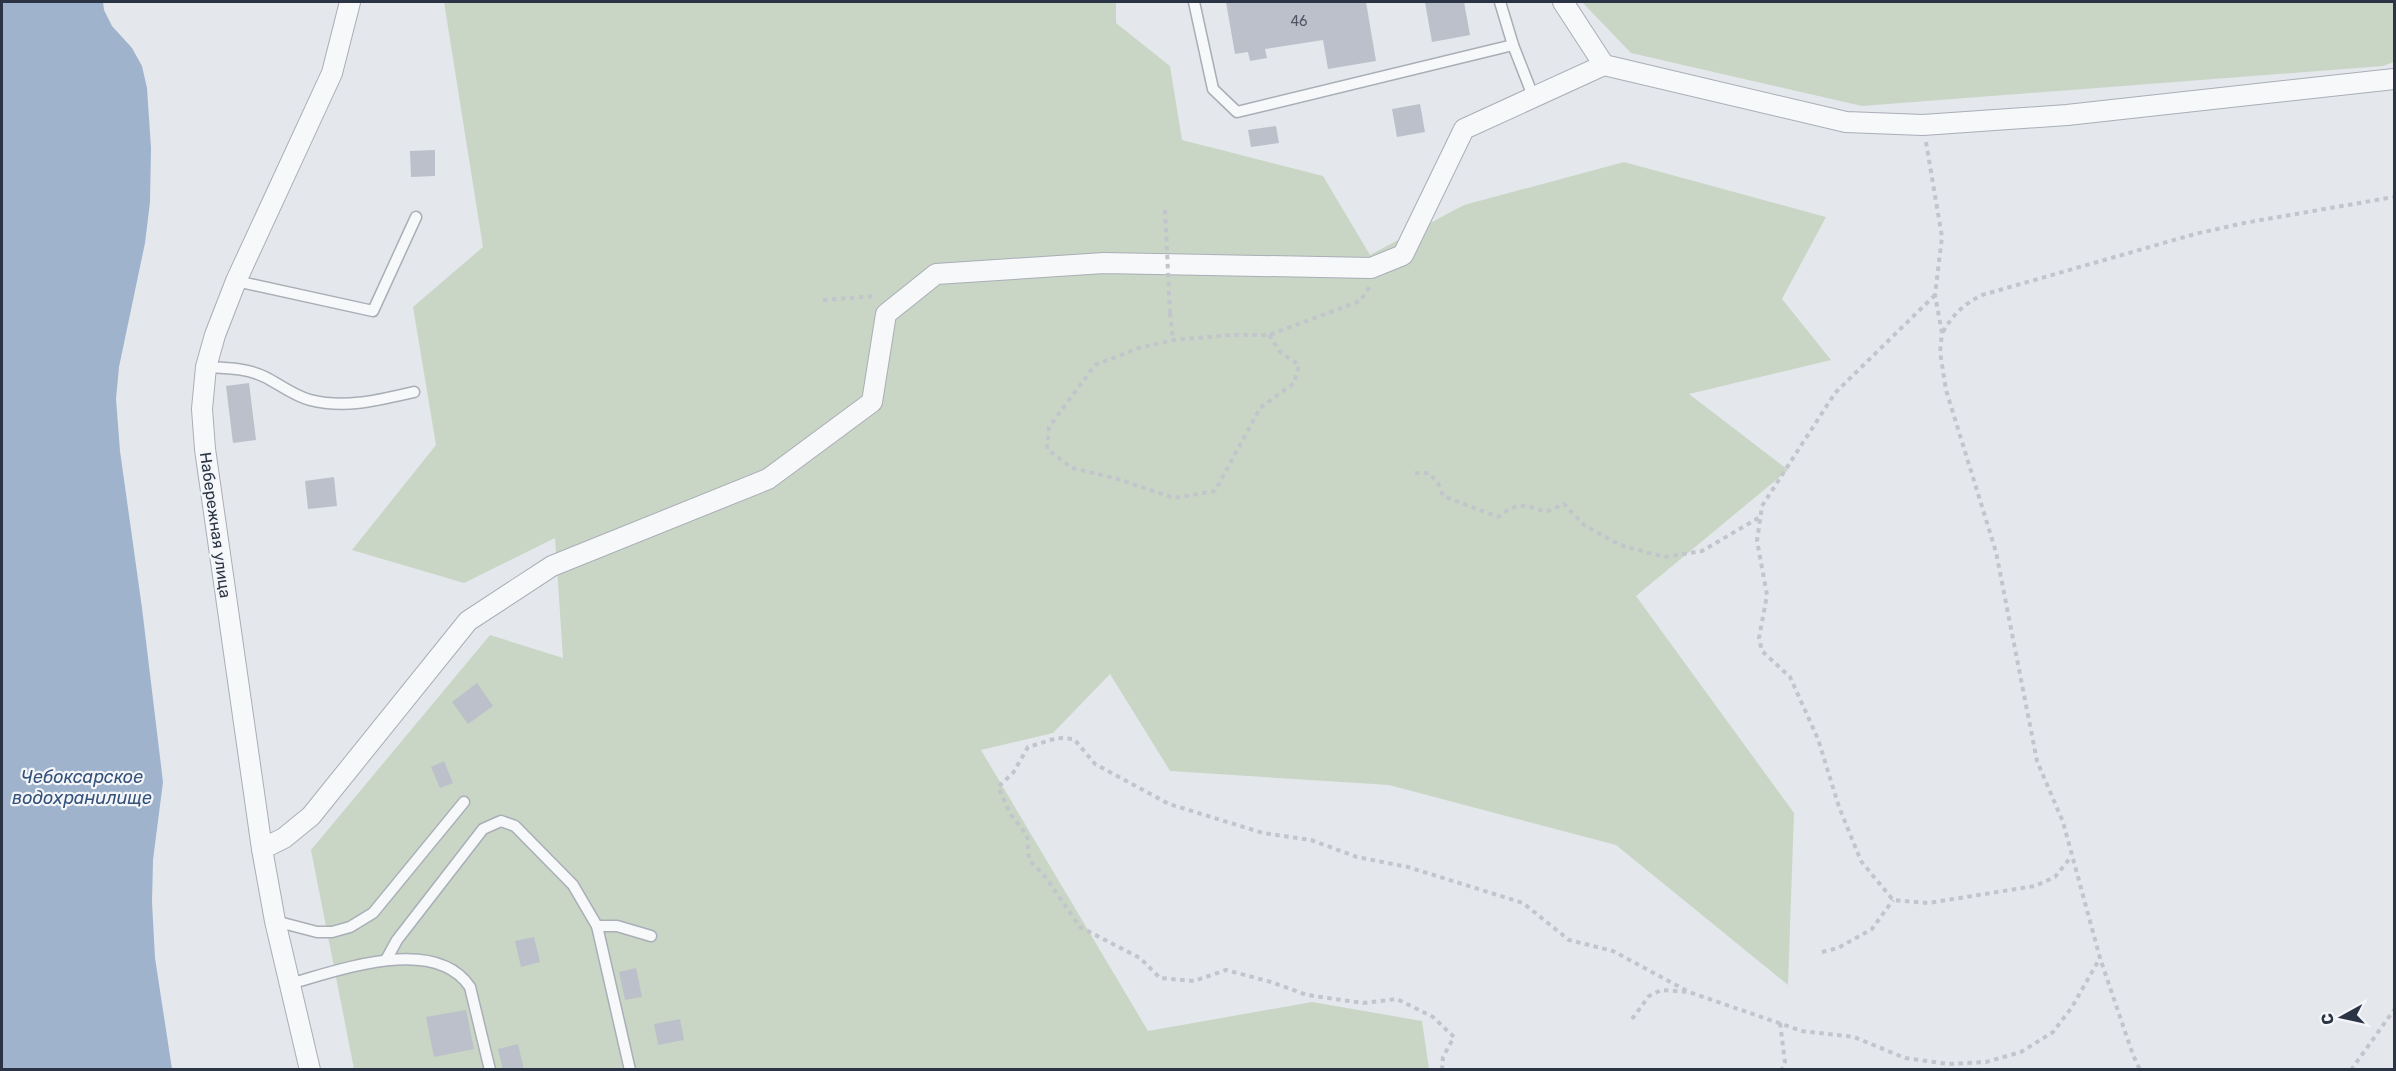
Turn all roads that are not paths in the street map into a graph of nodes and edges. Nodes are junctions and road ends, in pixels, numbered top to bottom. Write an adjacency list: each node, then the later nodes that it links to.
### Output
1 (350, 2): 10 (street, Набережная улица)
2 (1194, 2): 5 (lane)
3 (1500, 2): 5 (lane)
4 (1563, 2): 6 (street)
5 (1513, 45): 8 (lane)
6 (1604, 65): 7 (street); 8 (street)
7 (2394, 79)
8 (1533, 96): 14 (street)
9 (416, 217): 10 (lane)
10 (236, 281): 11 (street, Набережная улица)
11 (206, 367): 12 (lane); 14 (street, Набережная улица)
12 (414, 392)
13 (464, 802): 15 (lane)
14 (262, 849): 15 (street, Набережная улица)
15 (275, 921): 19 (street, Набережная улица)
16 (597, 926): 17 (lane); 18 (lane); 22 (lane)
17 (651, 936)
18 (386, 960): 19 (lane); 21 (lane)
19 (289, 984): 20 (street, Набережная улица)
20 (310, 1070)
21 (490, 1070)
22 (630, 1070)

